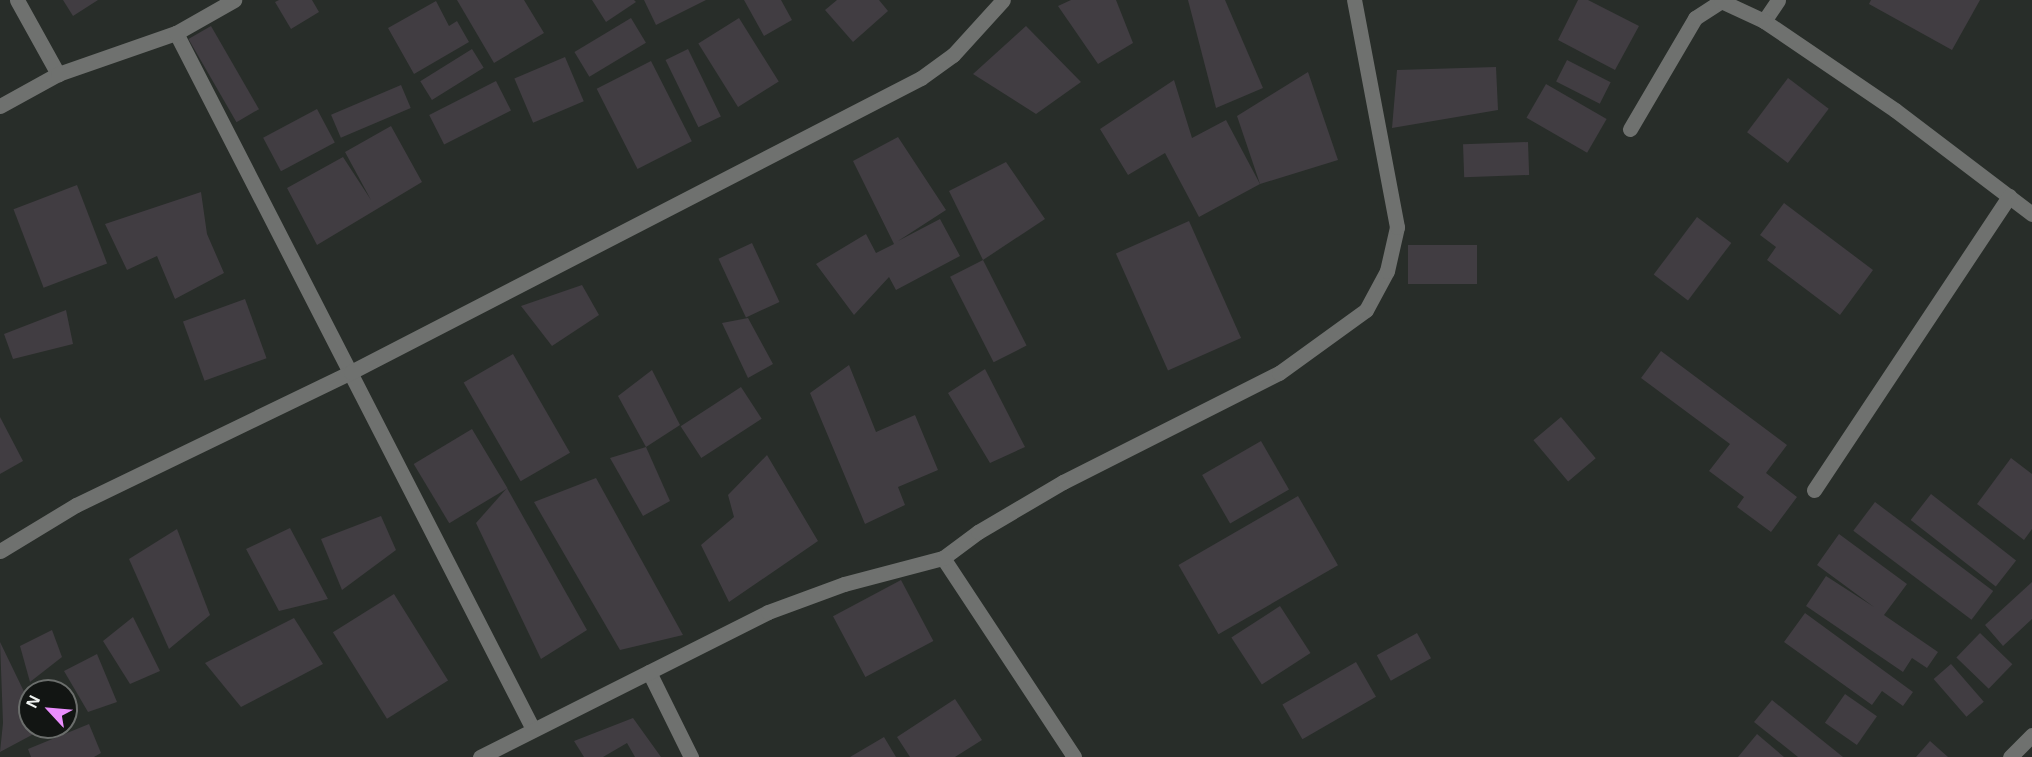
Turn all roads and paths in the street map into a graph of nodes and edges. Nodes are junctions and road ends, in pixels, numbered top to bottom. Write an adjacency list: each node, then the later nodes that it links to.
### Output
1 (17, 0): 8 (street)
2 (234, 0): 7 (street)
3 (1003, 0): 13 (street)
4 (1354, 0): 16 (street)
5 (1778, 0): 6 (street)
6 (1764, 21): 10 (street); 11 (street)
7 (176, 33): 8 (street); 13 (street)
8 (58, 74): 9 (street)
9 (0, 106)
10 (1630, 129)
11 (2008, 196): 12 (street); 14 (street)
12 (2032, 214)
13 (351, 372): 15 (street); 18 (street)
14 (1814, 490)
15 (0, 551)
16 (943, 558): 17 (street); 22 (street)
17 (648, 672): 18 (street); 21 (street)
18 (533, 729): 20 (street)
19 (2032, 735): 23 (street)
20 (480, 757)
21 (692, 757)
22 (1074, 757)
23 (2010, 757)

